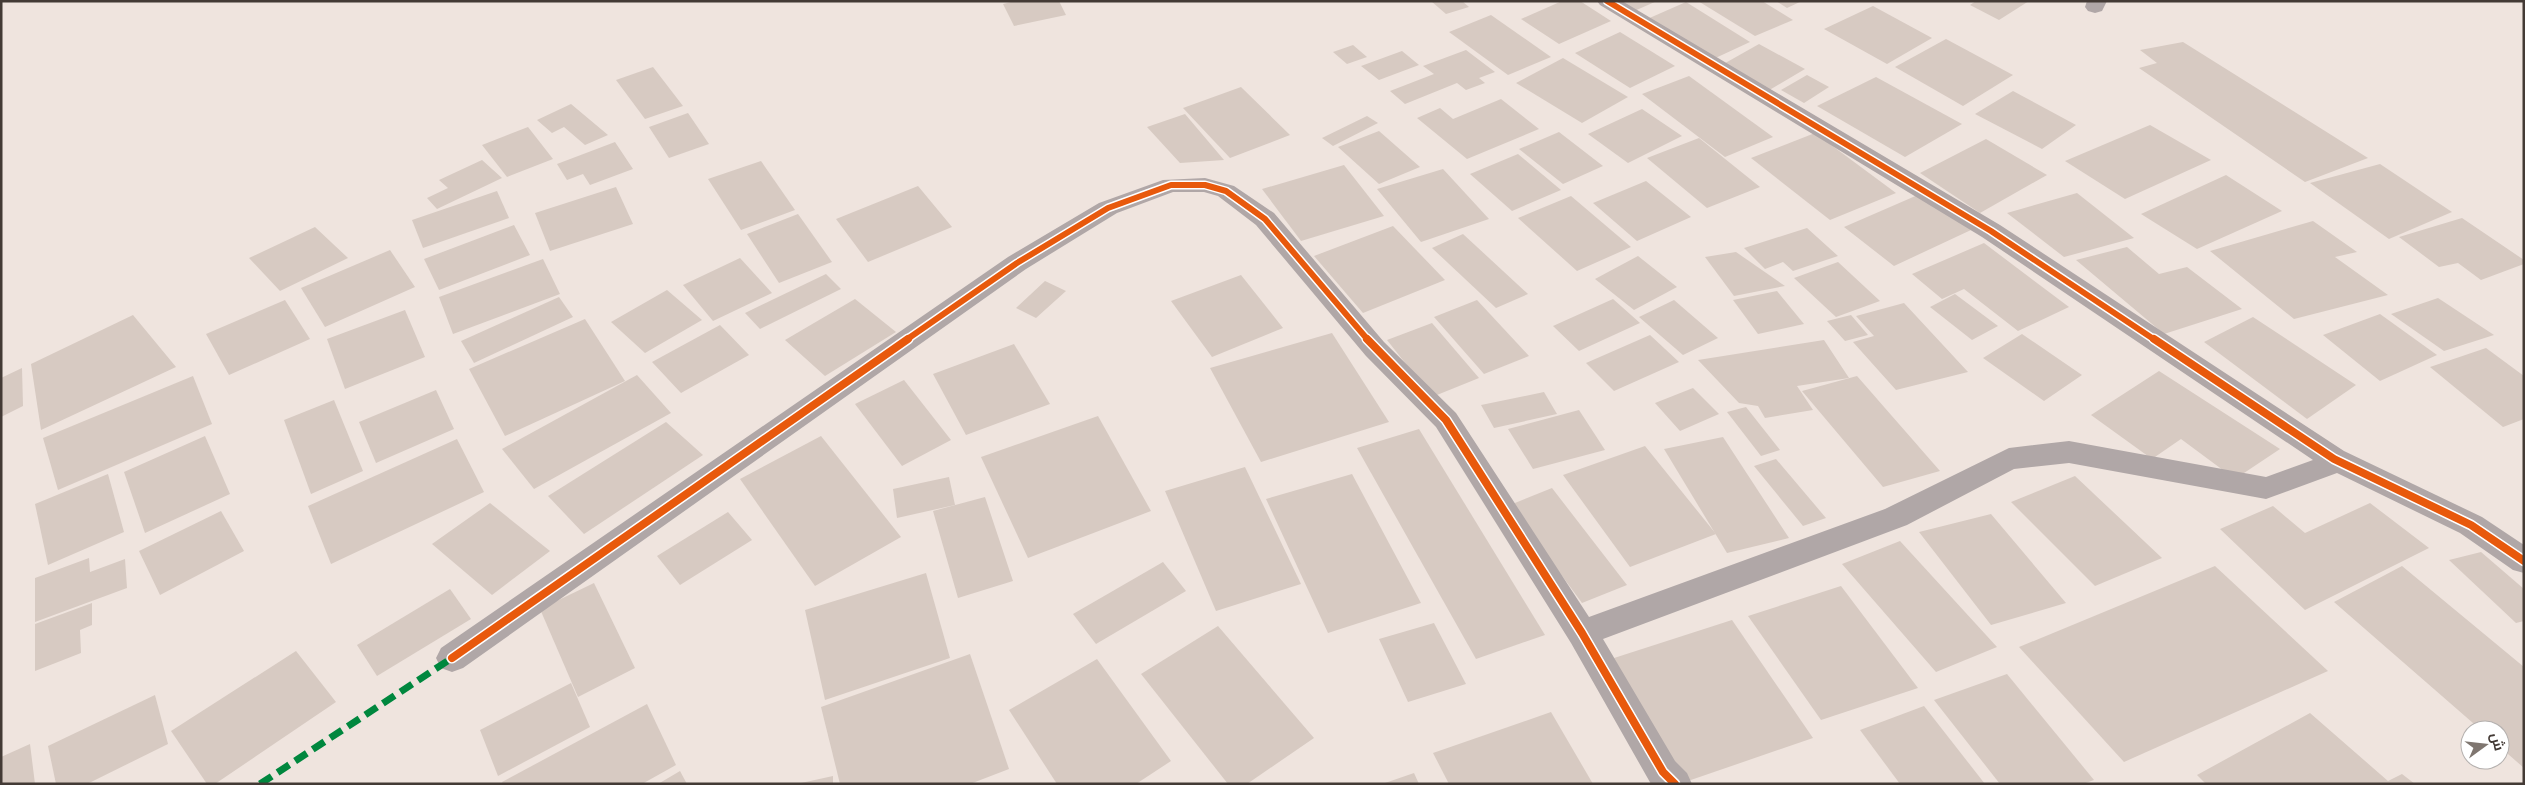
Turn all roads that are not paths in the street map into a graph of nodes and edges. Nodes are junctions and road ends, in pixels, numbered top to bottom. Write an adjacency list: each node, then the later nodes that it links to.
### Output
1 (1607, 1): 2 (street)
2 (2334, 459): 3 (street); 4 (street)
3 (2524, 560)
4 (1582, 633): 5 (street); 6 (street)
5 (452, 658)
6 (1675, 784)

